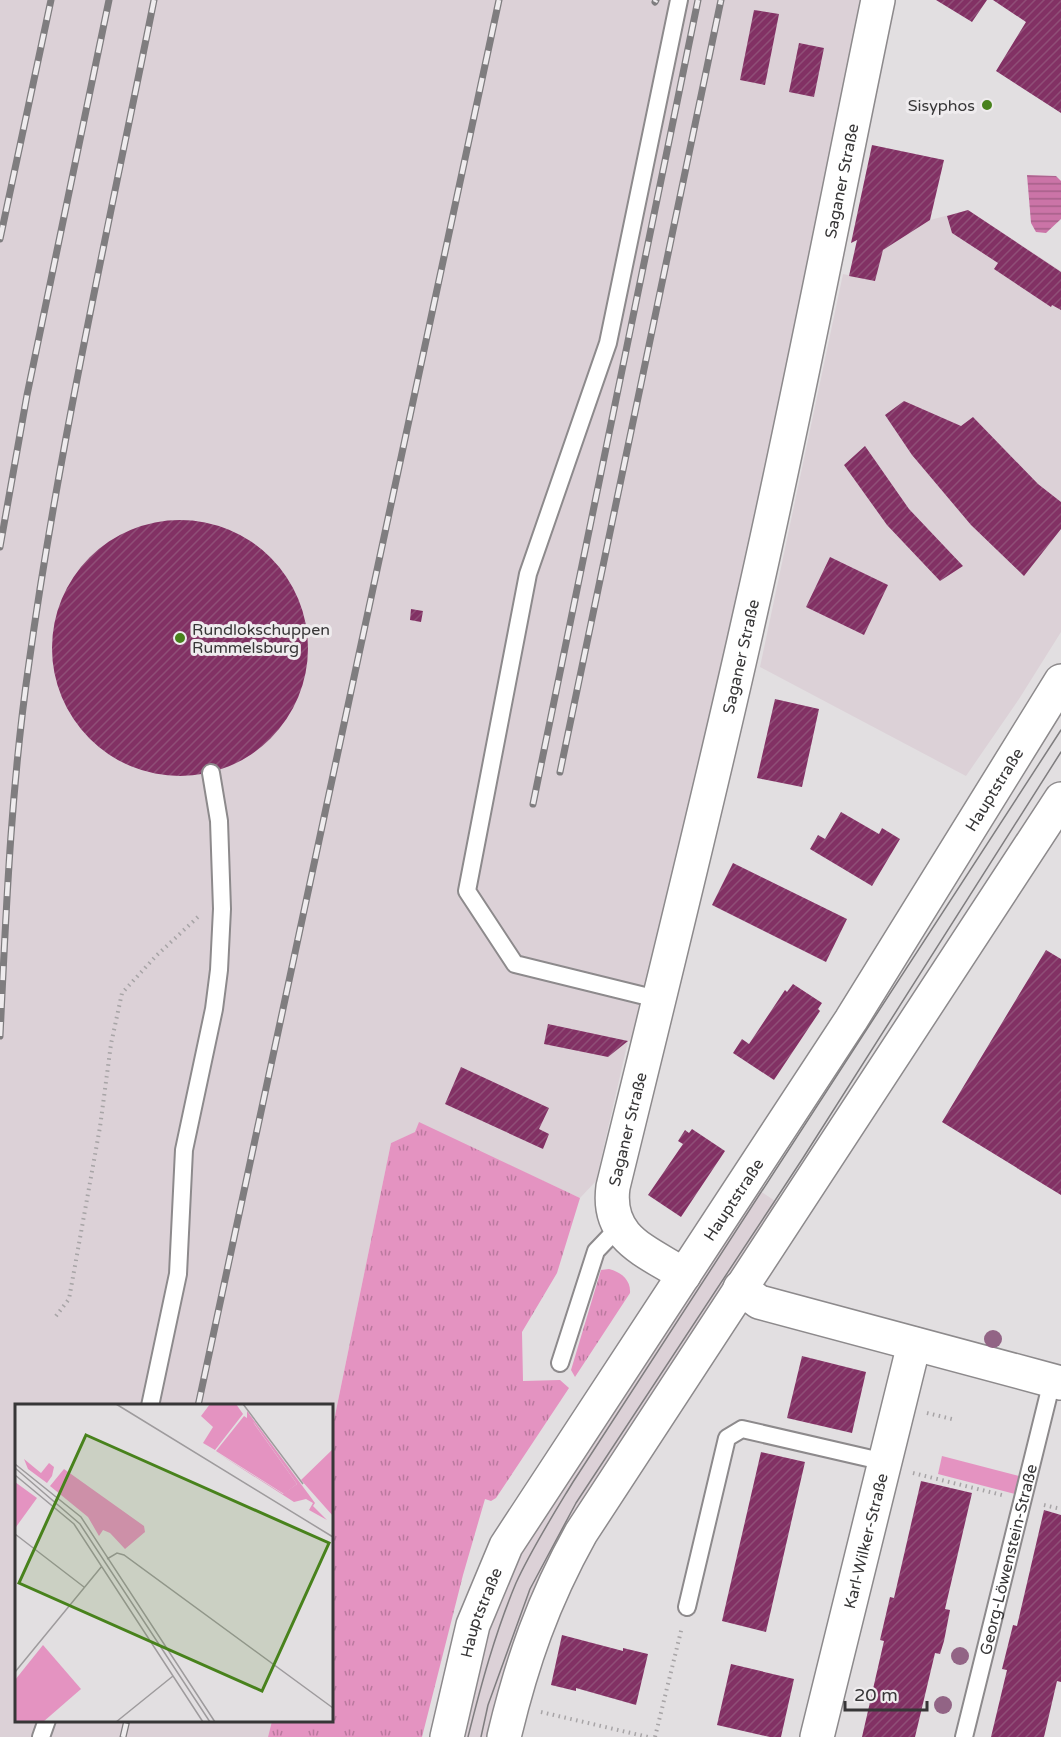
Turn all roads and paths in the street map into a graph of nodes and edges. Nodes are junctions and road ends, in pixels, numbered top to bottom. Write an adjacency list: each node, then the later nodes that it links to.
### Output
1 (680, 0): 7 (lane)
2 (878, 0): 7 (main road, Saganer Straße)
3 (1061, 681): 9 (main road, Hauptstraße)
4 (211, 773): 6 (lane)
5 (1061, 799): 10 (main road)
6 (221, 883): 11 (path); 15 (lane)
7 (657, 999): 8 (main road, Saganer Straße)
8 (618, 1228): 9 (main road); 13 (lane)
9 (684, 1275): 23 (main road, Hauptstraße)
10 (740, 1288): 12 (main road, Georg-Löwenstein-Straße); 24 (main road)
11 (56, 1316)
12 (914, 1344): 14 (main road, Georg-Löwenstein-Straße); 16 (main road, Karl-Wilker-Straße)
13 (560, 1363)
14 (1056, 1382): 17 (lane, Georg-Löwenstein-Straße)
15 (150, 1404)
16 (897, 1467): 17 (path); 19 (lane); 27 (main road, Karl-Wilker-Straße)
17 (1021, 1500): 18 (path); 28 (lane, Georg-Löwenstein-Straße)
18 (1061, 1509)
19 (687, 1606): 26 (path)
20 (534, 1710): 25 (path)
21 (45, 1722): 22 (lane)
22 (41, 1737)
23 (447, 1737)
24 (504, 1737)
25 (648, 1737)
26 (655, 1737)
27 (817, 1737)
28 (964, 1737)

